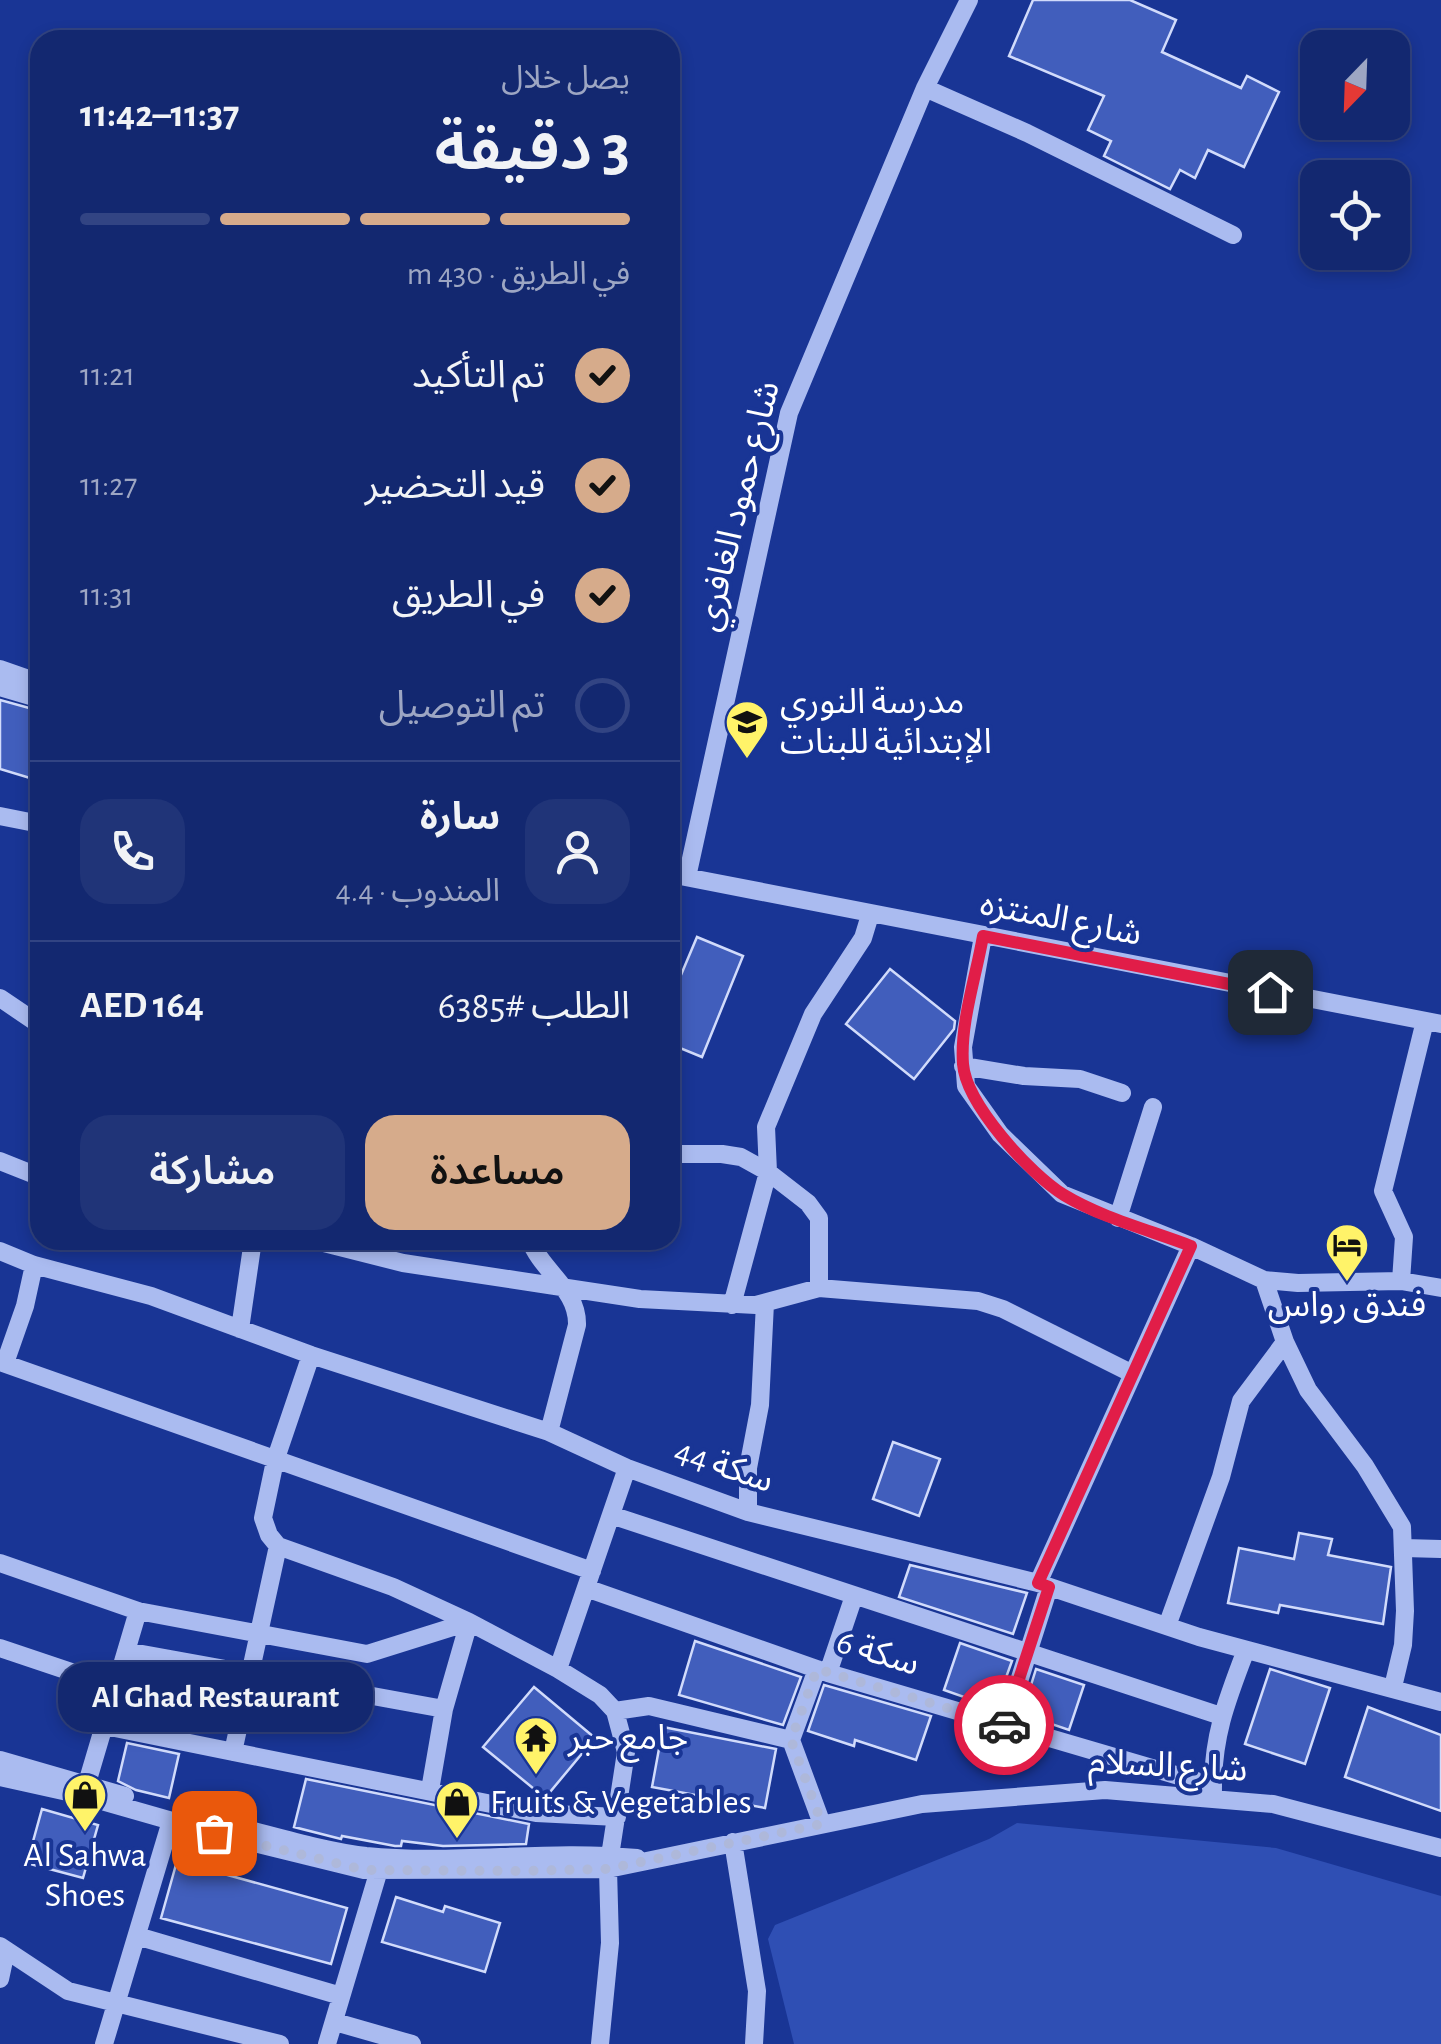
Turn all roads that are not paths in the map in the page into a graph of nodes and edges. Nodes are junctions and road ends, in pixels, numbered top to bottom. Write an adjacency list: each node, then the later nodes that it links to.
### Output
1 (969, 0): 2 (street, شارع حمود الغافري)
2 (925, 88): 3 (street); 10 (street, شارع حمود الغافري)
3 (1233, 235)
4 (0, 669): 5 (street)
5 (30, 680)
6 (0, 687): 7 (street)
7 (30, 696)
8 (2, 823): 9 (street)
9 (30, 824)
10 (680, 871)
11 (680, 875): 12 (street, شارع المنتزه)
12 (870, 915): 13 (street, شارع المنتزه); 22 (street)
13 (983, 936): 16 (street, شارع المنتزه); 17 (street)
14 (0, 998): 15 (street)
15 (30, 1018)
16 (1433, 1023): 32 (street)
17 (963, 1066): 18 (street); 24 (street)
18 (1122, 1093)
19 (1153, 1107): 24 (street)
20 (680, 1154): 22 (street)
21 (0, 1161): 23 (street)
22 (768, 1172): 34 (street); 37 (street)
23 (30, 1173)
24 (1118, 1218): 25 (street)
25 (1191, 1246): 31 (street); 42 (street)
26 (252, 1250): 38 (street)
27 (352, 1250): 33 (street)
28 (535, 1250): 33 (street)
29 (0, 1251): 30 (street, سكة 44)
30 (34, 1266): 38 (street, سكة 44); 41 (street)
31 (1264, 1280): 32 (street); 39 (street)
32 (1401, 1281): 35 (street)
33 (564, 1286): 37 (street); 43 (street)
34 (819, 1288): 36 (street); 42 (street)
35 (1441, 1288)
36 (765, 1303): 37 (street); 46 (street)
37 (732, 1304)
38 (240, 1329): 40 (street, سكة 44)
39 (1285, 1342): 49 (street); 57 (street)
40 (311, 1355): 43 (street, سكة 44); 44 (street)
41 (2, 1362): 44 (street, سكة 6)
42 (1134, 1374): 53 (street)
43 (549, 1432): 45 (street, سكة 44)
44 (275, 1461): 48 (street); 52 (street, سكة 6)
45 (628, 1468): 46 (street, سكة 44); 47 (street)
46 (748, 1512): 53 (street, سكة 44)
47 (610, 1515): 52 (street); 54 (street)
48 (278, 1546): 56 (street); 58 (street)
49 (1404, 1548): 50 (street); 67 (street)
50 (1441, 1549)
51 (0, 1562): 55 (street)
52 (589, 1580): 63 (street); 64 (street, سكة 6)
53 (1043, 1585): 57 (street, سكة 44); 62 (street)
54 (854, 1596): 62 (street); 64 (street)
55 (138, 1612): 58 (street); 61 (street)
56 (469, 1622): 58 (street); 63 (street); 69 (street)
57 (1167, 1626): 60 (street, سكة 44)
58 (258, 1634): 65 (street)
59 (0, 1648): 66 (street)
60 (1246, 1650): 67 (street, سكة 44); 71 (street)
61 (126, 1652): 65 (street); 66 (street)
62 (1028, 1653): 71 (street); 72 (street)
63 (558, 1669): 70 (street)
64 (823, 1671): 72 (street, سكة 6); 74 (street)
65 (250, 1673): 69 (street); 75 (street)
66 (116, 1688): 73 (street)
67 (1393, 1688): 68 (street, سكة 44)
68 (1439, 1697)
69 (444, 1709): 79 (street)
70 (614, 1710): 74 (street); 81 (street)
71 (1221, 1716): 80 (street)
72 (1004, 1725): 80 (street, سكة 6)
73 (105, 1726): 75 (street); 78 (street)
74 (791, 1740): 83 (street)
75 (233, 1752): 79 (street)
76 (0, 1760): 78 (street, شارع السلام)
77 (0, 1777): 82 (street, شارع السلام)
78 (87, 1783): 86 (street, شارع السلام)
79 (430, 1790): 81 (street)
80 (1213, 1792): 83 (street, شارع السلام); 85 (street, شارع السلام)
81 (617, 1817): 86 (street)
82 (170, 1821): 87 (street, شارع السلام); 88 (street)
83 (822, 1824): 84 (street, شارع السلام)
84 (733, 1842): 86 (street, شارع السلام); 99 (street)
85 (1441, 1848)
86 (609, 1862): 87 (street, شارع السلام); 98 (street)
87 (379, 1870): 91 (street)
88 (138, 1936): 91 (street); 92 (street)
89 (3, 1949): 90 (street); 92 (street)
90 (0, 1979)
91 (341, 1996): 93 (street)
92 (116, 2004): 94 (street); 95 (street)
93 (335, 2022): 96 (street); 97 (street)
94 (104, 2044)
95 (280, 2044)
96 (328, 2044)
97 (412, 2044)
98 (600, 2044)
99 (754, 2044)

